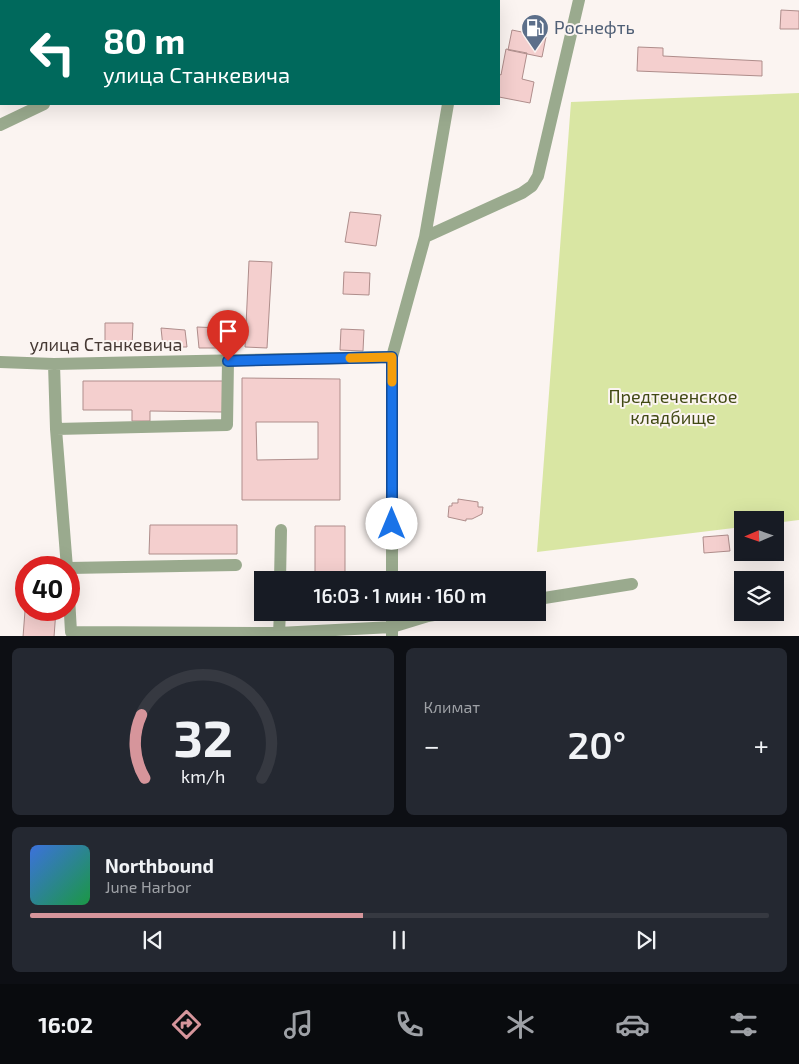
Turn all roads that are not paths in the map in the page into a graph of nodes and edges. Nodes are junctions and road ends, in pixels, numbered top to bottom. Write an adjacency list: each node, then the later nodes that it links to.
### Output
1 (578, 0): 5 (street)
2 (42, 105): 4 (street)
3 (448, 105): 5 (street)
4 (0, 125)
5 (424, 237): 6 (street)
6 (392, 357): 7 (street, улица Станкевича); 16 (street)
7 (228, 361): 9 (street, улица Станкевича); 10 (street)
8 (0, 362): 9 (street, улица Станкевича)
9 (54, 364): 10 (street)
10 (56, 429): 12 (street)
11 (281, 530): 15 (street)
12 (67, 556)
13 (236, 565): 14 (street)
14 (80, 568)
15 (280, 571)
16 (392, 571)
17 (632, 584): 18 (street)
18 (546, 598)
19 (70, 621): 24 (street)
20 (280, 621): 23 (street)
21 (417, 621): 22 (street)
22 (392, 632): 23 (street)
23 (279, 633): 24 (street)
24 (155, 634)

